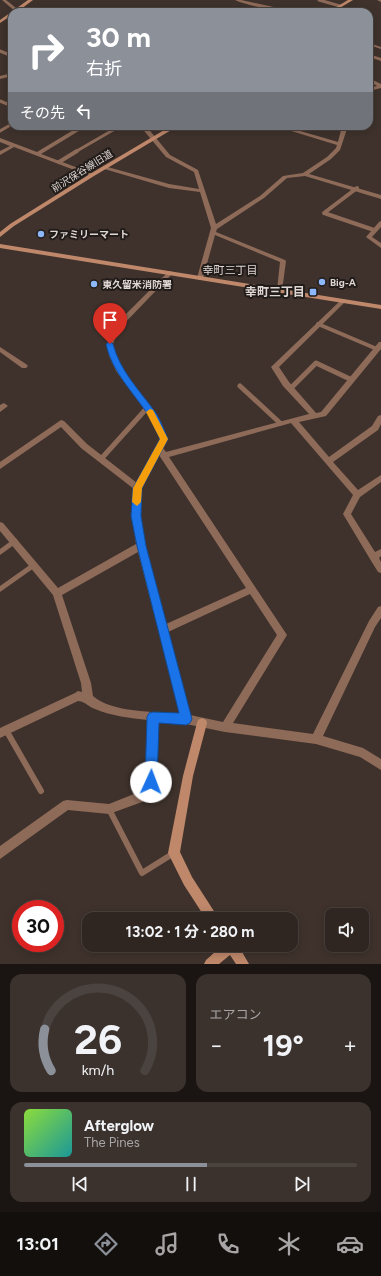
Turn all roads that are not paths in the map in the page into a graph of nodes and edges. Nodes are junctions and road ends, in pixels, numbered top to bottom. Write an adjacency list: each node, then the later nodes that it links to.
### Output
1 (4, 0): 7 (street)
2 (31, 0): 8 (street)
3 (236, 0): 9 (street)
4 (319, 0): 6 (lane)
5 (351, 0): 6 (street)
6 (340, 6): 10 (street)
7 (11, 8)
8 (20, 8)
9 (280, 8)
10 (337, 8)
11 (77, 130): 22 (street)
12 (113, 130): 23 (lane)
13 (147, 130): 17 (street)
14 (168, 130): 17 (street, 前沢保谷線旧道)
15 (294, 130): 19 (street)
16 (344, 130): 19 (street)
17 (155, 138): 24 (street, 前沢保谷線旧道); 28 (street)
18 (0, 140): 20 (street)
19 (339, 144): 25 (street)
20 (13, 146): 21 (street); 22 (street)
21 (0, 153)
22 (37, 154): 23 (street)
23 (59, 162): 26 (street)
24 (104, 168): 26 (street, 前沢保谷線旧道); 28 (street)
25 (305, 174): 27 (street); 31 (street)
26 (92, 175): 33 (street, 前沢保谷線旧道)
27 (357, 188): 29 (street); 32 (lane)
28 (203, 191): 31 (street)
29 (381, 197)
30 (381, 223): 32 (street)
31 (213, 230): 37 (street); 38 (street)
32 (374, 230): 35 (street)
33 (0, 235)
34 (0, 246): 36 (street)
35 (381, 246)
36 (170, 273): 37 (street); 48 (street)
37 (200, 278): 38 (street)
38 (280, 290): 39 (street)
39 (343, 300): 40 (street); 41 (street)
40 (381, 307)
41 (318, 324): 42 (lane); 47 (street)
42 (379, 347): 45 (street)
43 (0, 349): 44 (street)
44 (24, 366)
45 (352, 380): 47 (lane); 49 (street)
46 (240, 386): 52 (lane)
47 (290, 388): 49 (street)
48 (147, 408): 53 (street); 54 (lane)
49 (315, 416): 51 (street)
50 (381, 418): 55 (street)
51 (293, 420): 52 (street); 55 (street)
52 (280, 423): 53 (street)
53 (161, 452): 58 (street); 68 (street)
54 (101, 459): 56 (street); 58 (street)
55 (328, 462): 59 (street)
56 (0, 466)
57 (381, 478): 59 (street)
58 (138, 488): 62 (street)
59 (357, 495): 64 (street)
60 (0, 525): 61 (street)
61 (15, 541): 63 (lane); 65 (street)
62 (141, 546): 69 (street); 71 (street)
63 (0, 552)
64 (377, 554): 66 (street)
65 (34, 565): 67 (lane); 69 (street)
66 (381, 569)
67 (0, 589)
68 (252, 590): 71 (street); 76 (street)
69 (57, 593): 72 (street)
70 (381, 610): 78 (street)
71 (162, 630): 74 (street)
72 (88, 698): 73 (street); 77 (street)
73 (153, 717): 74 (street); 81 (street)
74 (186, 719): 75 (street)
75 (202, 723): 76 (street); 83 (street)
76 (225, 727): 78 (street)
77 (3, 731): 80 (lane)
78 (316, 739): 79 (street)
79 (381, 765)
80 (41, 791)
81 (109, 809): 82 (street); 83 (lane)
82 (0, 853)
83 (174, 853): 84 (street)
84 (208, 912)
85 (224, 952): 87 (street)
86 (235, 952): 88 (street)
87 (210, 964)
88 (243, 964)

